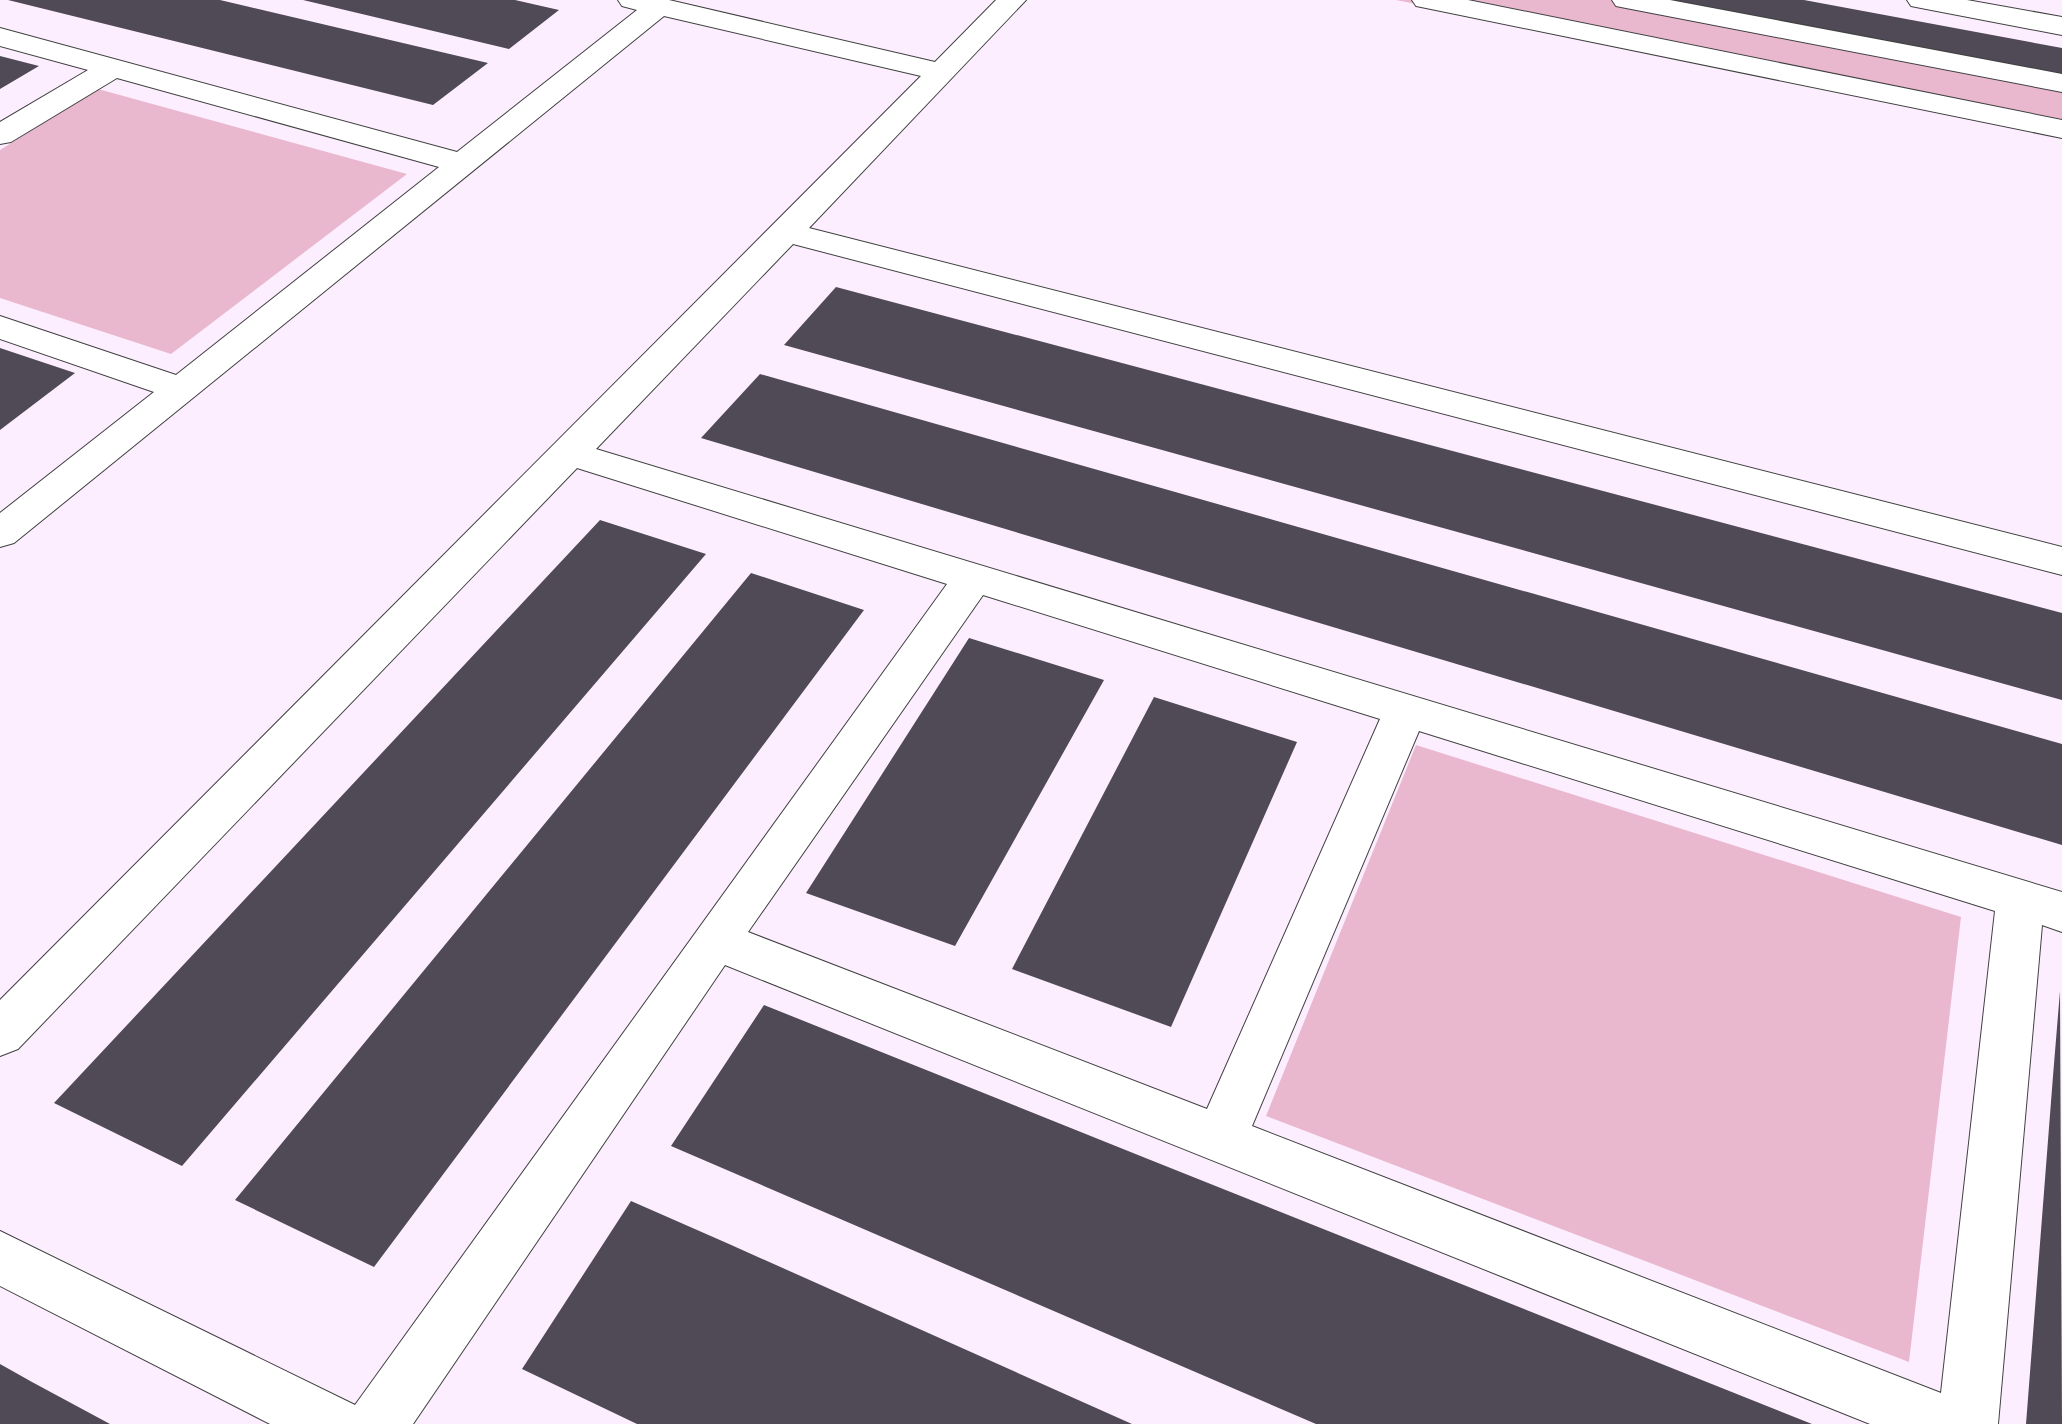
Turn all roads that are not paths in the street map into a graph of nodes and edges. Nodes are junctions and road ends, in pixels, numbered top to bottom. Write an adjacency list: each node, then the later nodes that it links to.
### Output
1 (1012, 0): 11 (street)
2 (1426, 0): 9 (street)
3 (1626, 0): 6 (street)
4 (1921, 0): 7 (street)
5 (645, 3): 11 (street); 15 (street)
6 (1762, 26): 9 (street); 12 (street)
7 (2062, 26)
8 (0, 37): 10 (street)
9 (1754, 67): 13 (street)
10 (113, 68): 14 (street); 15 (street)
11 (942, 72): 16 (street)
12 (2062, 83)
13 (2062, 129)
14 (0, 135)
15 (465, 164): 18 (street)
16 (786, 232): 19 (street); 21 (street)
17 (0, 327): 18 (street)
18 (179, 388): 20 (street)
19 (569, 453): 22 (street); 26 (street)
20 (0, 534)
21 (2062, 561)
22 (973, 578): 23 (street); 25 (street)
23 (1405, 711): 24 (street); 27 (street)
24 (2041, 906): 32 (street)
25 (715, 940): 27 (street); 30 (street)
26 (0, 1034)
27 (1220, 1139): 31 (street)
28 (0, 1257): 29 (street)
29 (333, 1424)
30 (377, 1424)
31 (1945, 1424)
32 (1968, 1424)

